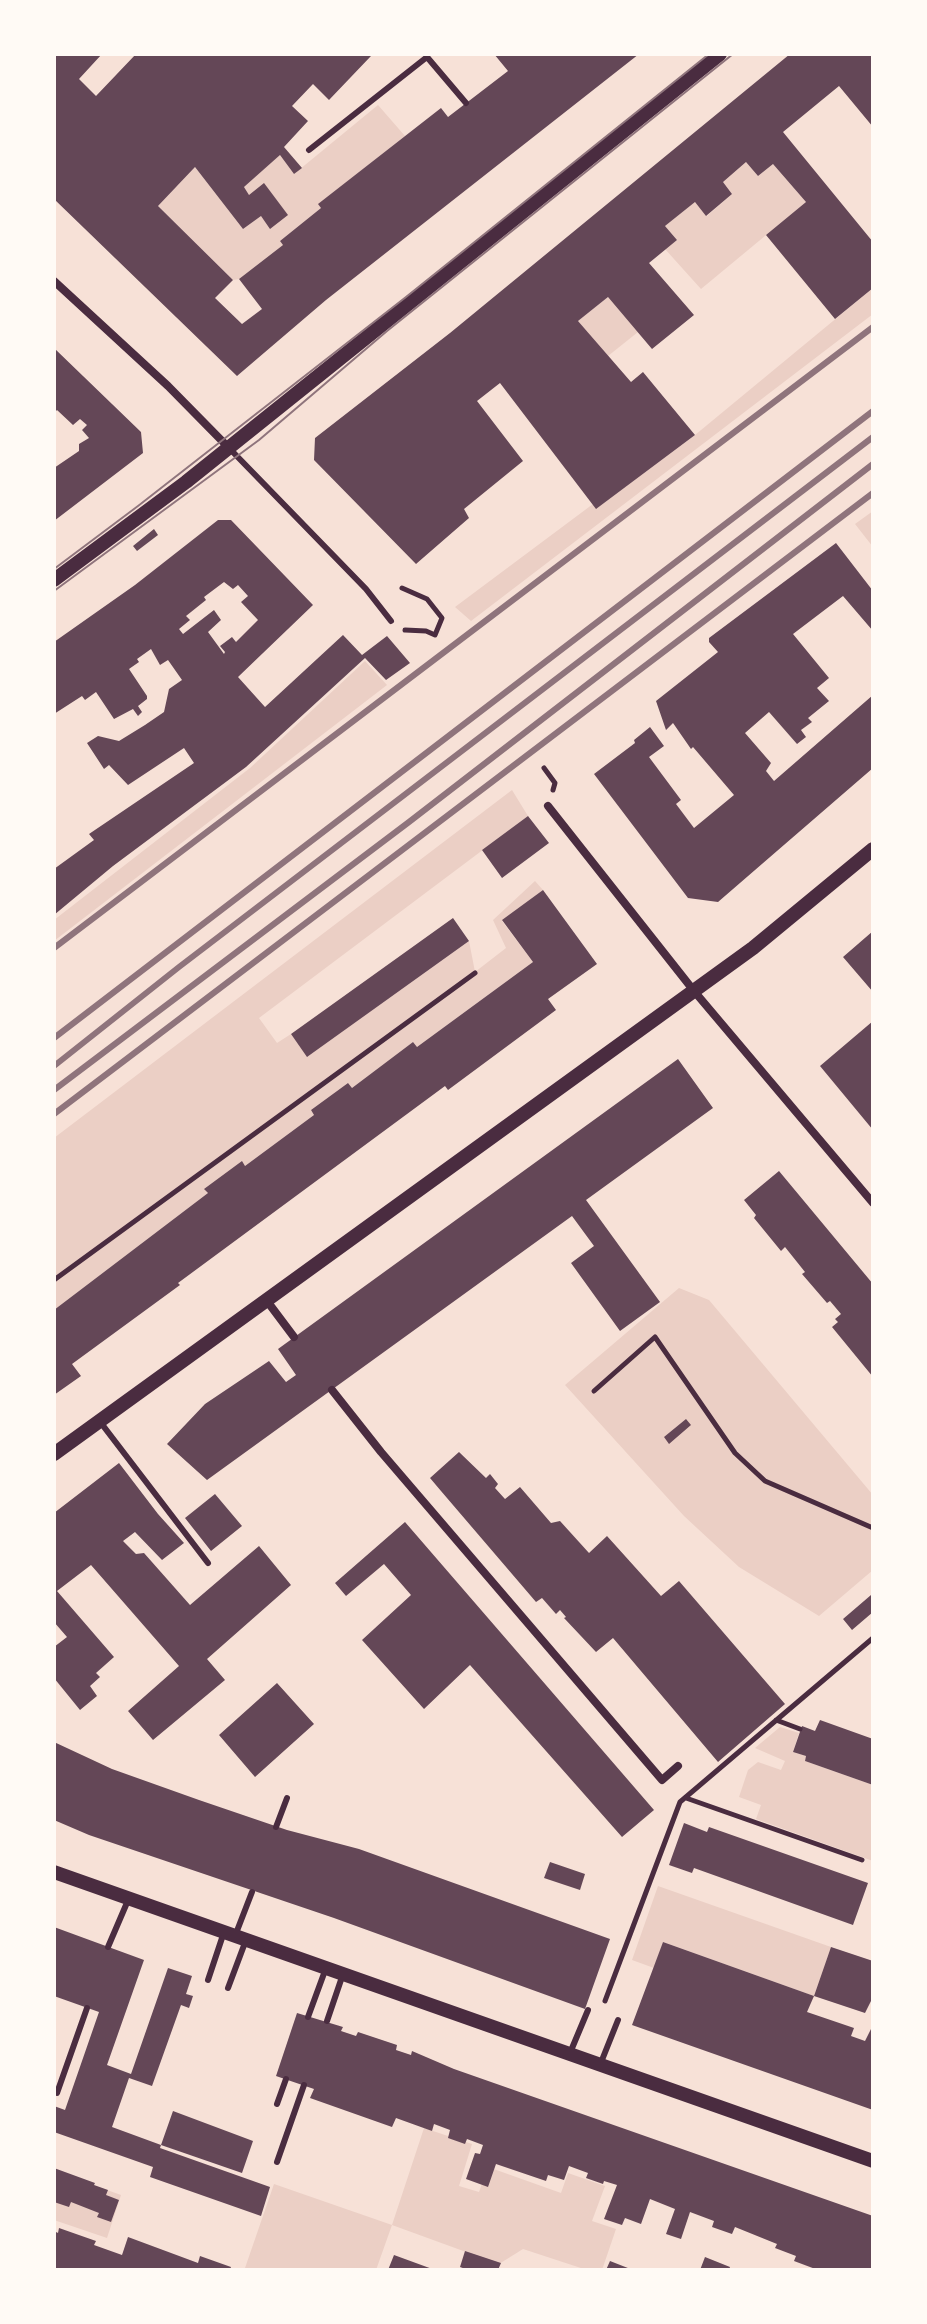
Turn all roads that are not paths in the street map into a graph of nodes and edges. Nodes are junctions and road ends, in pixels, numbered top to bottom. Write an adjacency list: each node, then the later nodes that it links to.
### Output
1 (720, 54): 5 (street)
2 (466, 103): 3 (lane)
3 (309, 150)
4 (54, 281): 5 (street)
5 (229, 448): 6 (street); 7 (lane)
6 (54, 580)
7 (391, 621)
8 (548, 806): 10 (street)
9 (873, 849): 10 (street)
10 (694, 991): 11 (street); 12 (street)
11 (873, 1203)
12 (267, 1301): 13 (street); 15 (street)
13 (294, 1337)
14 (332, 1390): 18 (street)
15 (99, 1421): 16 (street); 17 (lane)
16 (54, 1454)
17 (208, 1563)
18 (678, 1766)
19 (287, 1798): 20 (lane)
20 (276, 1827)
21 (54, 1872): 23 (street)
22 (252, 1892): 24 (lane)
23 (129, 1898): 24 (street); 25 (lane)
24 (235, 1936): 26 (street); 28 (lane); 29 (lane)
25 (108, 1947)
26 (326, 1968): 27 (street); 32 (lane)
27 (343, 1974): 34 (lane); 35 (street)
28 (208, 1980)
29 (228, 1988)
30 (87, 2008): 39 (lane)
31 (588, 2010): 35 (lane)
32 (308, 2017)
33 (618, 2020): 36 (lane)
34 (327, 2021)
35 (570, 2053): 36 (street)
36 (600, 2065): 41 (street)
37 (286, 2079): 40 (lane)
38 (304, 2085): 42 (lane)
39 (57, 2093)
40 (277, 2104)
41 (873, 2161)
42 (277, 2162)

